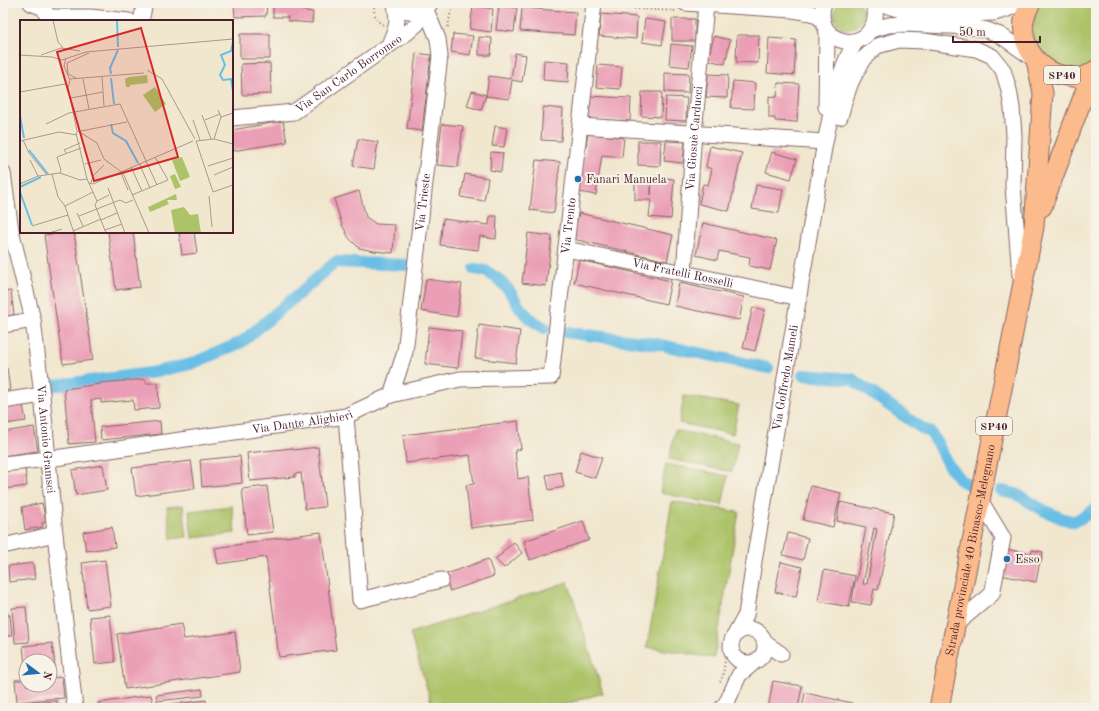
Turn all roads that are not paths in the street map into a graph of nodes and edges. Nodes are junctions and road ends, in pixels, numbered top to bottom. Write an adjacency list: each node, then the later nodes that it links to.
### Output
1 (30, 3): 18 (street)
2 (145, 3): 20 (street)
3 (395, 3): 14 (street); 24 (street)
4 (594, 3): 28 (street, Via Trento)
5 (685, 3): 13 (street)
6 (821, 3): 16 (street)
7 (824, 3): 21 (street, Via Goffredo Mameli)
8 (873, 3): 22 (street)
9 (878, 3): 15 (street)
10 (960, 3): 17 (street)
11 (1020, 3): 17 (street)
12 (1031, 3): 25 (main road, Strada provinciale 40 Binasco-Melegnano / SP40)
13 (706, 4): 16 (street); 29 (street, Via Giosuè Carducci)
14 (428, 7): 24 (street, Via San Carlo Borromeo); 43 (street, Via Trieste)
15 (933, 8): 17 (street)
16 (793, 10): 21 (street)
17 (979, 14)
18 (49, 19): 19 (street)
19 (119, 20)
20 (141, 20)
21 (825, 25): 23 (street); 30 (street, Via Goffredo Mameli)
22 (870, 30): 23 (street); 25 (street)
23 (857, 40): 30 (street, Via Goffredo Mameli)
24 (389, 45): 27 (street, Via San Carlo Borromeo)
25 (1036, 60): 26 (main road, Strada provinciale 40 Binasco-Melegnano / SP40); 33 (main road, Strada provinciale 40 Binasco-Melegnano / SP40)
26 (1094, 71): 33 (main road, Strada provinciale 40 Binasco-Melegnano / SP40)
27 (233, 118)
28 (581, 126): 29 (street); 35 (street, Via Trento)
29 (694, 133): 30 (street); 36 (street, Via Giosuè Carducci)
30 (825, 142): 32 (street, Via Goffredo Mameli)
31 (3, 173): 34 (street, Via Antonio Gramsci)
32 (818, 184): 37 (street); 38 (street, Via Goffredo Mameli)
33 (1034, 227): 37 (main road, Strada provinciale 40 Binasco-Melegnano / SP40)
34 (9, 231): 39 (street, Via Antonio Gramsci)
35 (566, 249): 36 (street, Via Fratelli Rosselli); 41 (street, Via Trento)
36 (684, 273): 38 (street, Via Fratelli Rosselli)
37 (1022, 291): 48 (main road, Strada provinciale 40 Binasco-Melegnano / SP40)
38 (799, 298): 52 (street, Via Goffredo Mameli)
39 (33, 320): 40 (street); 42 (street, Via Antonio Gramsci)
40 (3, 325)
41 (551, 377): 43 (street, Via Dante Alighieri)
42 (42, 395): 44 (street); 46 (street, Via Antonio Gramsci)
43 (391, 395): 45 (street, Via Dante Alighieri)
44 (3, 401)
45 (346, 416): 46 (street, Via Dante Alighieri); 51 (street)
46 (48, 459): 47 (street, Via Dante Alighieri); 49 (street, Via Antonio Gramsci)
47 (3, 464)
48 (980, 500): 53 (main road, Strada provinciale 40 Binasco-Melegnano / SP40); 53 (street)
49 (55, 534): 50 (street); 58 (street, Via Antonio Gramsci)
50 (3, 546)
51 (441, 580)
52 (746, 615): 54 (street, Via Goffredo Mameli); 55 (street)
53 (955, 625): 60 (main road, Strada provinciale 40 Binasco-Melegnano / SP40)
54 (736, 633): 55 (street); 56 (street, Via Goffredo Mameli)
55 (759, 648): 56 (street); 57 (street)
56 (733, 655): 57 (street, Via Goffredo Mameli)
57 (739, 676): 59 (street)
58 (75, 708)
59 (722, 708)
60 (939, 708)

